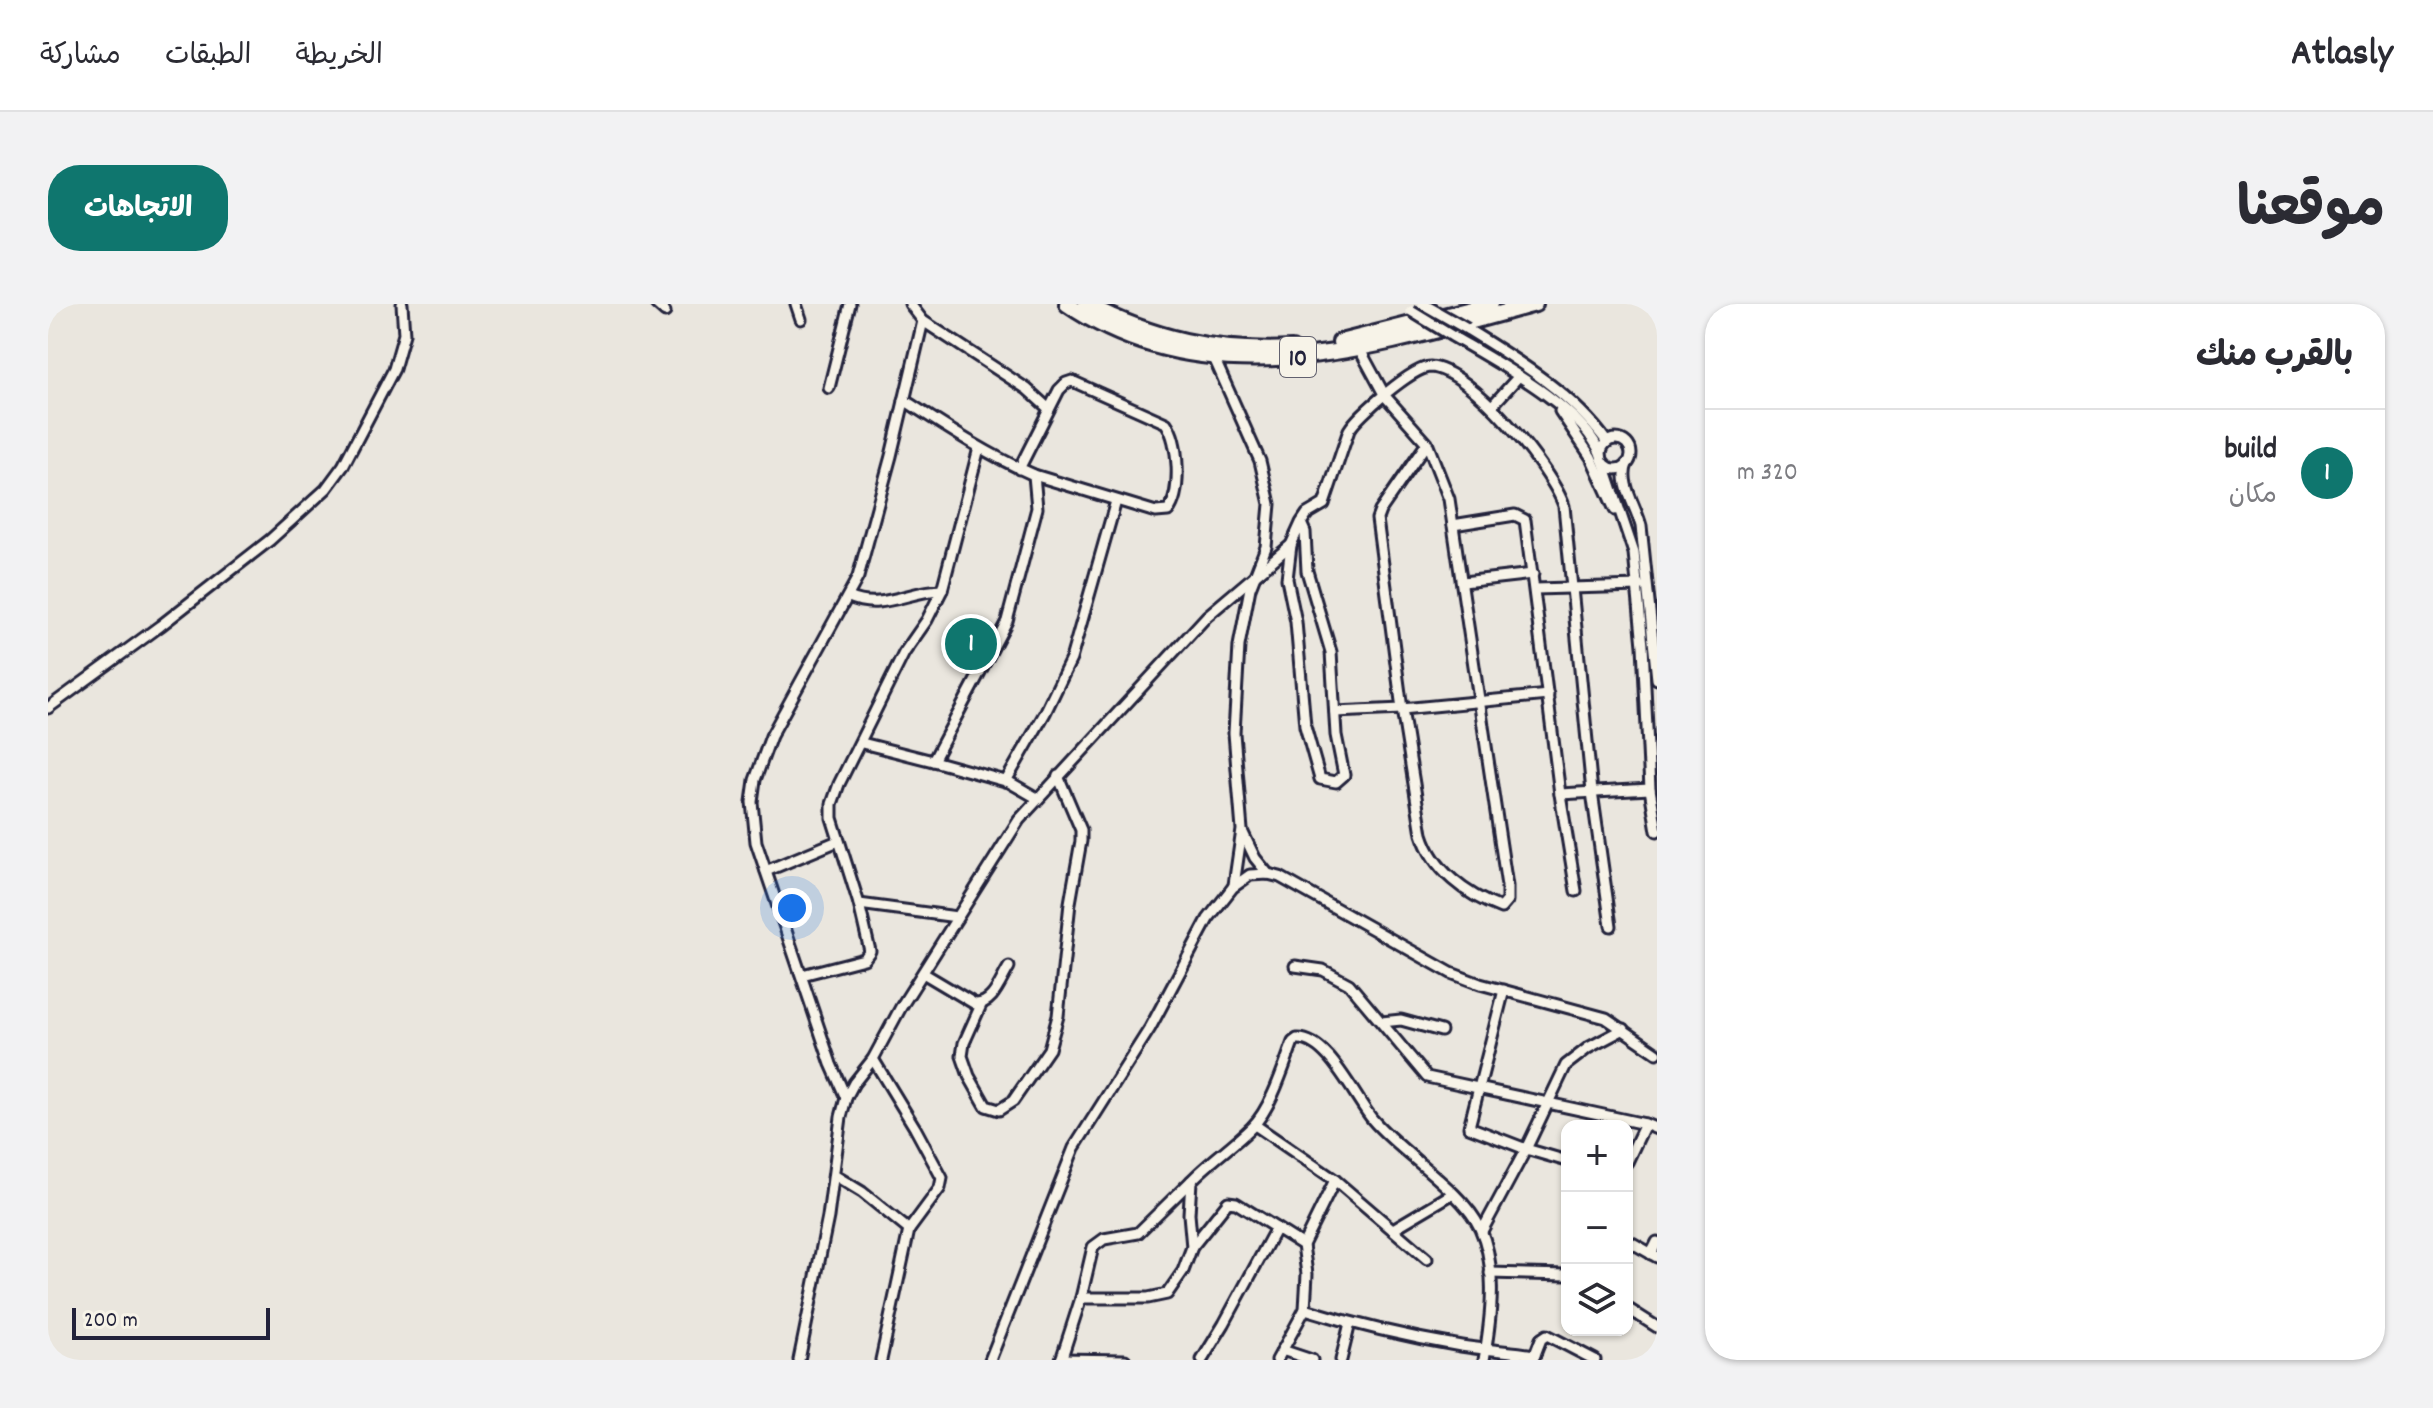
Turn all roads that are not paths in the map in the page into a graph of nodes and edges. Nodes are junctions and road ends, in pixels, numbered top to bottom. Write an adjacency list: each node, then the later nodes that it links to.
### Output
1 (402, 304): 50 (street)
2 (656, 304): 13 (street)
3 (796, 304): 14 (street)
4 (850, 304): 19 (street)
5 (910, 304): 15 (street)
6 (1067, 304): 17 (highway, 10)
7 (1086, 304): 12 (highway, 10)
8 (1401, 304): 18 (street, bridge)
9 (1423, 304): 25 (street, bridge)
10 (1491, 304): 12 (highway, 10)
11 (1535, 304): 16 (highway, 10)
12 (1460, 308)
13 (665, 312)
14 (801, 319)
15 (923, 321): 21 (street); 24 (street)
16 (1359, 348): 17 (highway, 10); 20 (street)
17 (1214, 358): 37 (street)
18 (1519, 376): 22 (street); 23 (street)
19 (829, 388)
20 (1385, 396): 23 (street); 26 (street); 33 (street)
21 (904, 400): 27 (street); 44 (street)
22 (1555, 403): 28 (street); 36 (street)
23 (1492, 406): 41 (street)
24 (1049, 409): 30 (street); 32 (street)
25 (1607, 442): 28 (street); 29 (street)
26 (1427, 443): 34 (street); 51 (street)
27 (979, 448): 30 (street); 43 (street)
28 (1603, 459): 29 (street); 36 (street)
29 (1627, 464): 40 (street)
30 (1019, 469): 31 (street)
31 (1034, 475): 32 (street); 54 (street)
32 (1116, 501): 56 (street)
33 (1301, 523): 35 (street); 52 (street)
34 (1453, 525): 38 (street); 39 (street)
35 (1291, 545): 37 (street); 52 (street)
36 (1634, 553): 40 (street)
37 (1257, 572): 55 (street); 61 (street)
38 (1533, 574): 39 (street); 42 (street)
39 (1463, 582): 49 (street)
40 (1643, 585): 41 (street); 45 (street); 46 (street)
41 (1571, 588): 42 (street); 58 (street)
42 (1535, 589): 48 (street)
43 (942, 590): 44 (street); 53 (street)
44 (849, 597): 64 (street)
45 (1656, 649): 46 (street); 47 (street)
46 (1643, 650): 57 (street)
47 (1657, 679)
48 (1548, 695): 49 (street); 59 (street)
49 (1479, 702): 51 (street); 51 (street)
50 (48, 708)
51 (1402, 709): 52 (street)
52 (1335, 712)
53 (862, 743): 54 (street); 63 (street)
54 (933, 761): 56 (street)
55 (1058, 776): 60 (street); 76 (street)
56 (1006, 781): 60 (street)
57 (1650, 789): 58 (street); 62 (street)
58 (1592, 792): 59 (street); 70 (street)
59 (1560, 794): 67 (street)
60 (1037, 798): 69 (street)
61 (1242, 830): 65 (street); 66 (street)
62 (1657, 831)
63 (838, 841): 64 (street); 68 (street)
64 (766, 871): 74 (street)
65 (1268, 874): 66 (street); 75 (street)
66 (1233, 887): 118 (street)
67 (1576, 891)
68 (859, 904): 69 (street); 74 (street)
69 (957, 917): 73 (street)
70 (1611, 926)
71 (1295, 966): 77 (street)
72 (1009, 967): 76 (street)
73 (923, 973): 76 (street); 81 (street)
74 (802, 975): 83 (street)
75 (1504, 990): 78 (street); 82 (street)
76 (981, 1005)
77 (1382, 1022): 79 (street); 82 (street)
78 (1624, 1029): 80 (street); 84 (street)
79 (1441, 1031)
80 (1657, 1053)
81 (873, 1059): 83 (street); 97 (street)
82 (1478, 1088): 84 (street); 88 (street)
83 (846, 1098): 91 (street)
84 (1547, 1103): 85 (street); 88 (street)
85 (1645, 1124): 87 (street); 89 (street)
86 (1255, 1125): 92 (street); 93 (street); 94 (street)
87 (1657, 1129)
88 (1526, 1149): 90 (street); 98 (street)
89 (1633, 1149)
90 (1561, 1159)
91 (834, 1175): 97 (street); 116 (street)
92 (1335, 1180): 96 (street); 101 (street)
93 (1191, 1181): 102 (street); 107 (street)
94 (1452, 1194): 96 (street); 98 (street)
95 (1276, 1228): 101 (street); 102 (street); 120 (street)
96 (1393, 1229): 104 (street)
97 (909, 1230): 117 (street)
98 (1482, 1231): 105 (street)
99 (1657, 1242): 103 (street)
100 (1633, 1243): 103 (street)
101 (1303, 1245): 108 (street)
102 (1192, 1247): 107 (street)
103 (1654, 1255)
104 (1427, 1259)
105 (1490, 1273): 106 (street); 112 (street)
106 (1561, 1275)
107 (1081, 1298): 115 (street)
108 (1305, 1309): 110 (street); 113 (street)
109 (1633, 1312): 111 (street)
110 (1350, 1323): 112 (street); 122 (street)
111 (1657, 1327)
112 (1486, 1349): 114 (street); 123 (street)
113 (1279, 1355): 121 (street)
114 (1534, 1357): 124 (street)
115 (1061, 1359): 119 (street)
116 (799, 1360)
117 (881, 1360)
118 (990, 1360)
119 (1125, 1360)
120 (1202, 1360)
121 (1312, 1360)
122 (1341, 1360)
123 (1484, 1360)
124 (1595, 1360)

